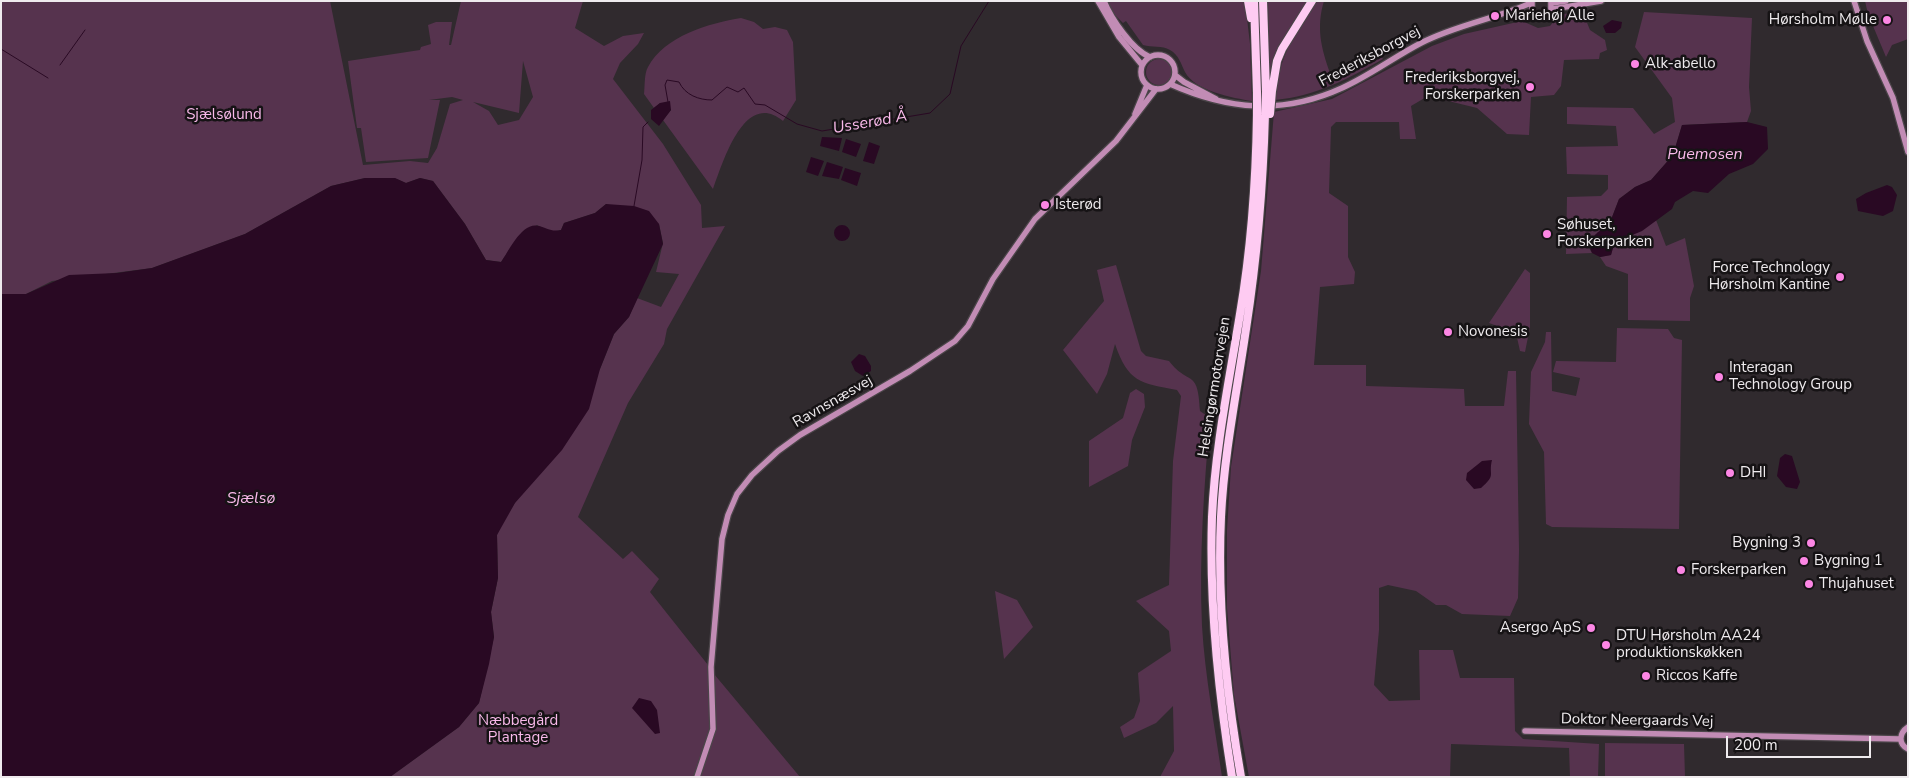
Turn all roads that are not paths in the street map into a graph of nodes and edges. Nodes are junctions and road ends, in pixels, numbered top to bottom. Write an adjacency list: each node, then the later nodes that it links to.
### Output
1 (1098, 1): 16 (main road)
2 (1104, 1): 15 (main road)
3 (1248, 1): 14 (highway)
4 (1254, 1): 14 (highway, Helsingørmotorvejen)
5 (1263, 1): 21 (highway, Helsingørmotorvejen)
6 (1312, 1): 21 (highway)
7 (1566, 1): 11 (main road)
8 (1601, 1): 11 (main road)
9 (1854, 1): 25 (main road)
10 (1532, 2): 12 (main road); 13 (main road, Frederiksborgvej)
11 (1552, 4): 12 (main road, Frederiksborgvej)
12 (1532, 13): 13 (main road, Frederiksborgvej)
13 (1495, 16): 22 (main road, Frederiksborgvej)
14 (1256, 50): 21 (highway, Helsingørmotorvejen)
15 (1150, 57): 16 (main road); 17 (main road)
16 (1142, 65): 19 (main road)
17 (1175, 75): 18 (main road); 22 (main road, Frederiksborgvej)
18 (1170, 84): 20 (main road); 22 (main road, Frederiksborgvej)
19 (1147, 85): 20 (main road); 24 (main road, Ravnsnæsvej)
20 (1156, 89): 24 (main road, Ravnsnæsvej)
21 (1265, 92): 23 (highway, Helsingørmotorvejen, bridge); 23 (highway, bridge)
22 (1225, 102)
23 (1264, 114): 31 (highway, Helsingørmotorvejen); 32 (highway, Helsingørmotorvejen)
24 (1132, 120): 30 (main road, Ravnsnæsvej)
25 (1908, 152)
26 (1908, 726): 28 (main road)
27 (1525, 731): 28 (main road, Doktor Neergaards Vej)
28 (1900, 739): 29 (main road)
29 (1908, 749)
30 (697, 777)
31 (1232, 777)
32 (1242, 777)

